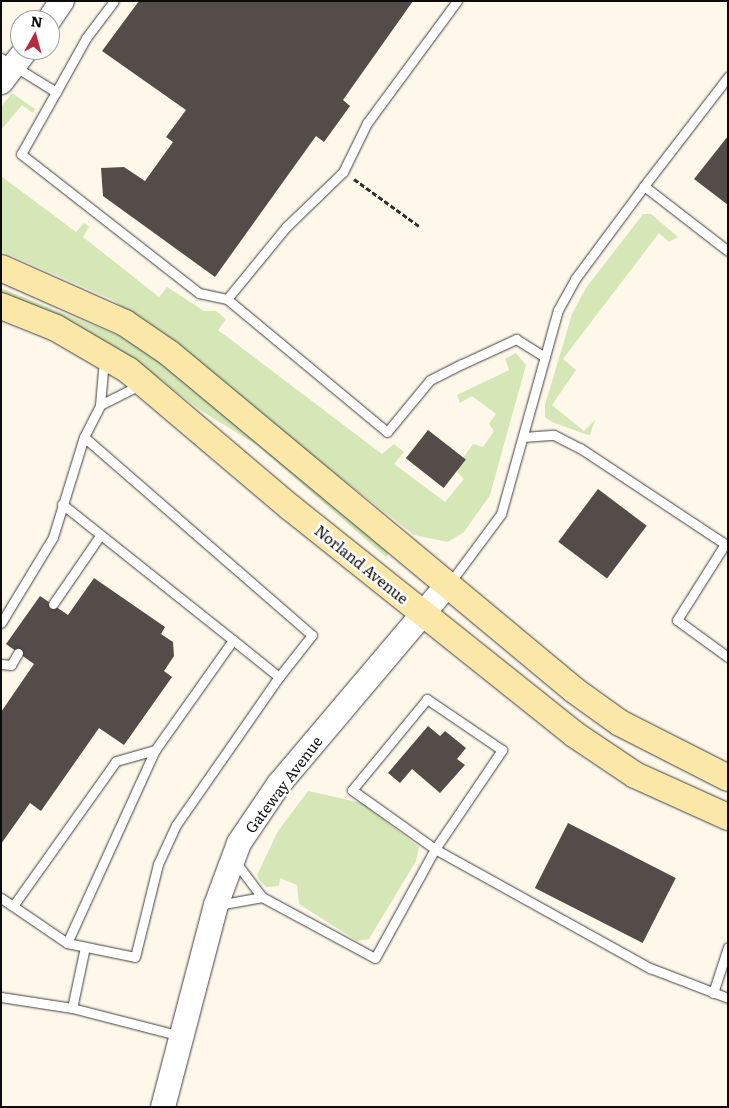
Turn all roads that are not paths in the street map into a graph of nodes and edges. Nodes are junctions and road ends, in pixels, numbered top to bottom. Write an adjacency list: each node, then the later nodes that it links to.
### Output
1 (114, 1): 5 (lane)
2 (456, 1): 9 (lane)
3 (10, 64): 5 (lane)
4 (728, 76): 6 (lane)
5 (56, 92): 9 (lane)
6 (644, 186): 7 (lane); 12 (lane)
7 (728, 251)
8 (1, 268): 20 (main road)
9 (227, 299): 12 (lane)
10 (1, 306): 11 (main road, Norland Avenue)
11 (104, 354): 13 (main road, Norland Avenue); 14 (lane)
12 (545, 356): 16 (lane)
13 (144, 382): 14 (lane); 22 (main road, Norland Avenue)
14 (100, 406): 15 (lane)
15 (84, 437): 17 (lane); 28 (lane)
16 (523, 437): 19 (lane); 20 (lane)
17 (62, 504): 18 (lane); 23 (lane)
18 (99, 537): 21 (lane); 24 (lane)
19 (726, 545): 26 (lane)
20 (448, 584): 22 (street, Gateway Avenue); 30 (main road)
21 (53, 604)
22 (423, 612): 31 (main road, Norland Avenue); 33 (street, Gateway Avenue)
23 (1, 623)
24 (233, 640): 28 (lane); 29 (lane)
25 (18, 653): 27 (lane)
26 (728, 657)
27 (1, 664)
28 (278, 677): 39 (lane)
29 (155, 750): 37 (lane); 38 (lane)
30 (728, 778)
31 (728, 817)
32 (436, 849): 32 (lane); 34 (lane); 41 (lane)
33 (233, 858): 34 (lane); 36 (street, Gateway Avenue)
34 (262, 896): 36 (lane)
35 (1, 898): 37 (lane)
36 (216, 905): 45 (street, Gateway Avenue)
37 (13, 906): 38 (lane)
38 (67, 943): 39 (lane)
39 (85, 947): 44 (lane)
40 (728, 947): 41 (lane)
41 (713, 993): 43 (lane)
42 (1, 997): 44 (lane)
43 (728, 998)
44 (72, 1008): 45 (lane)
45 (184, 1036): 46 (street, Gateway Avenue)
46 (163, 1107)

